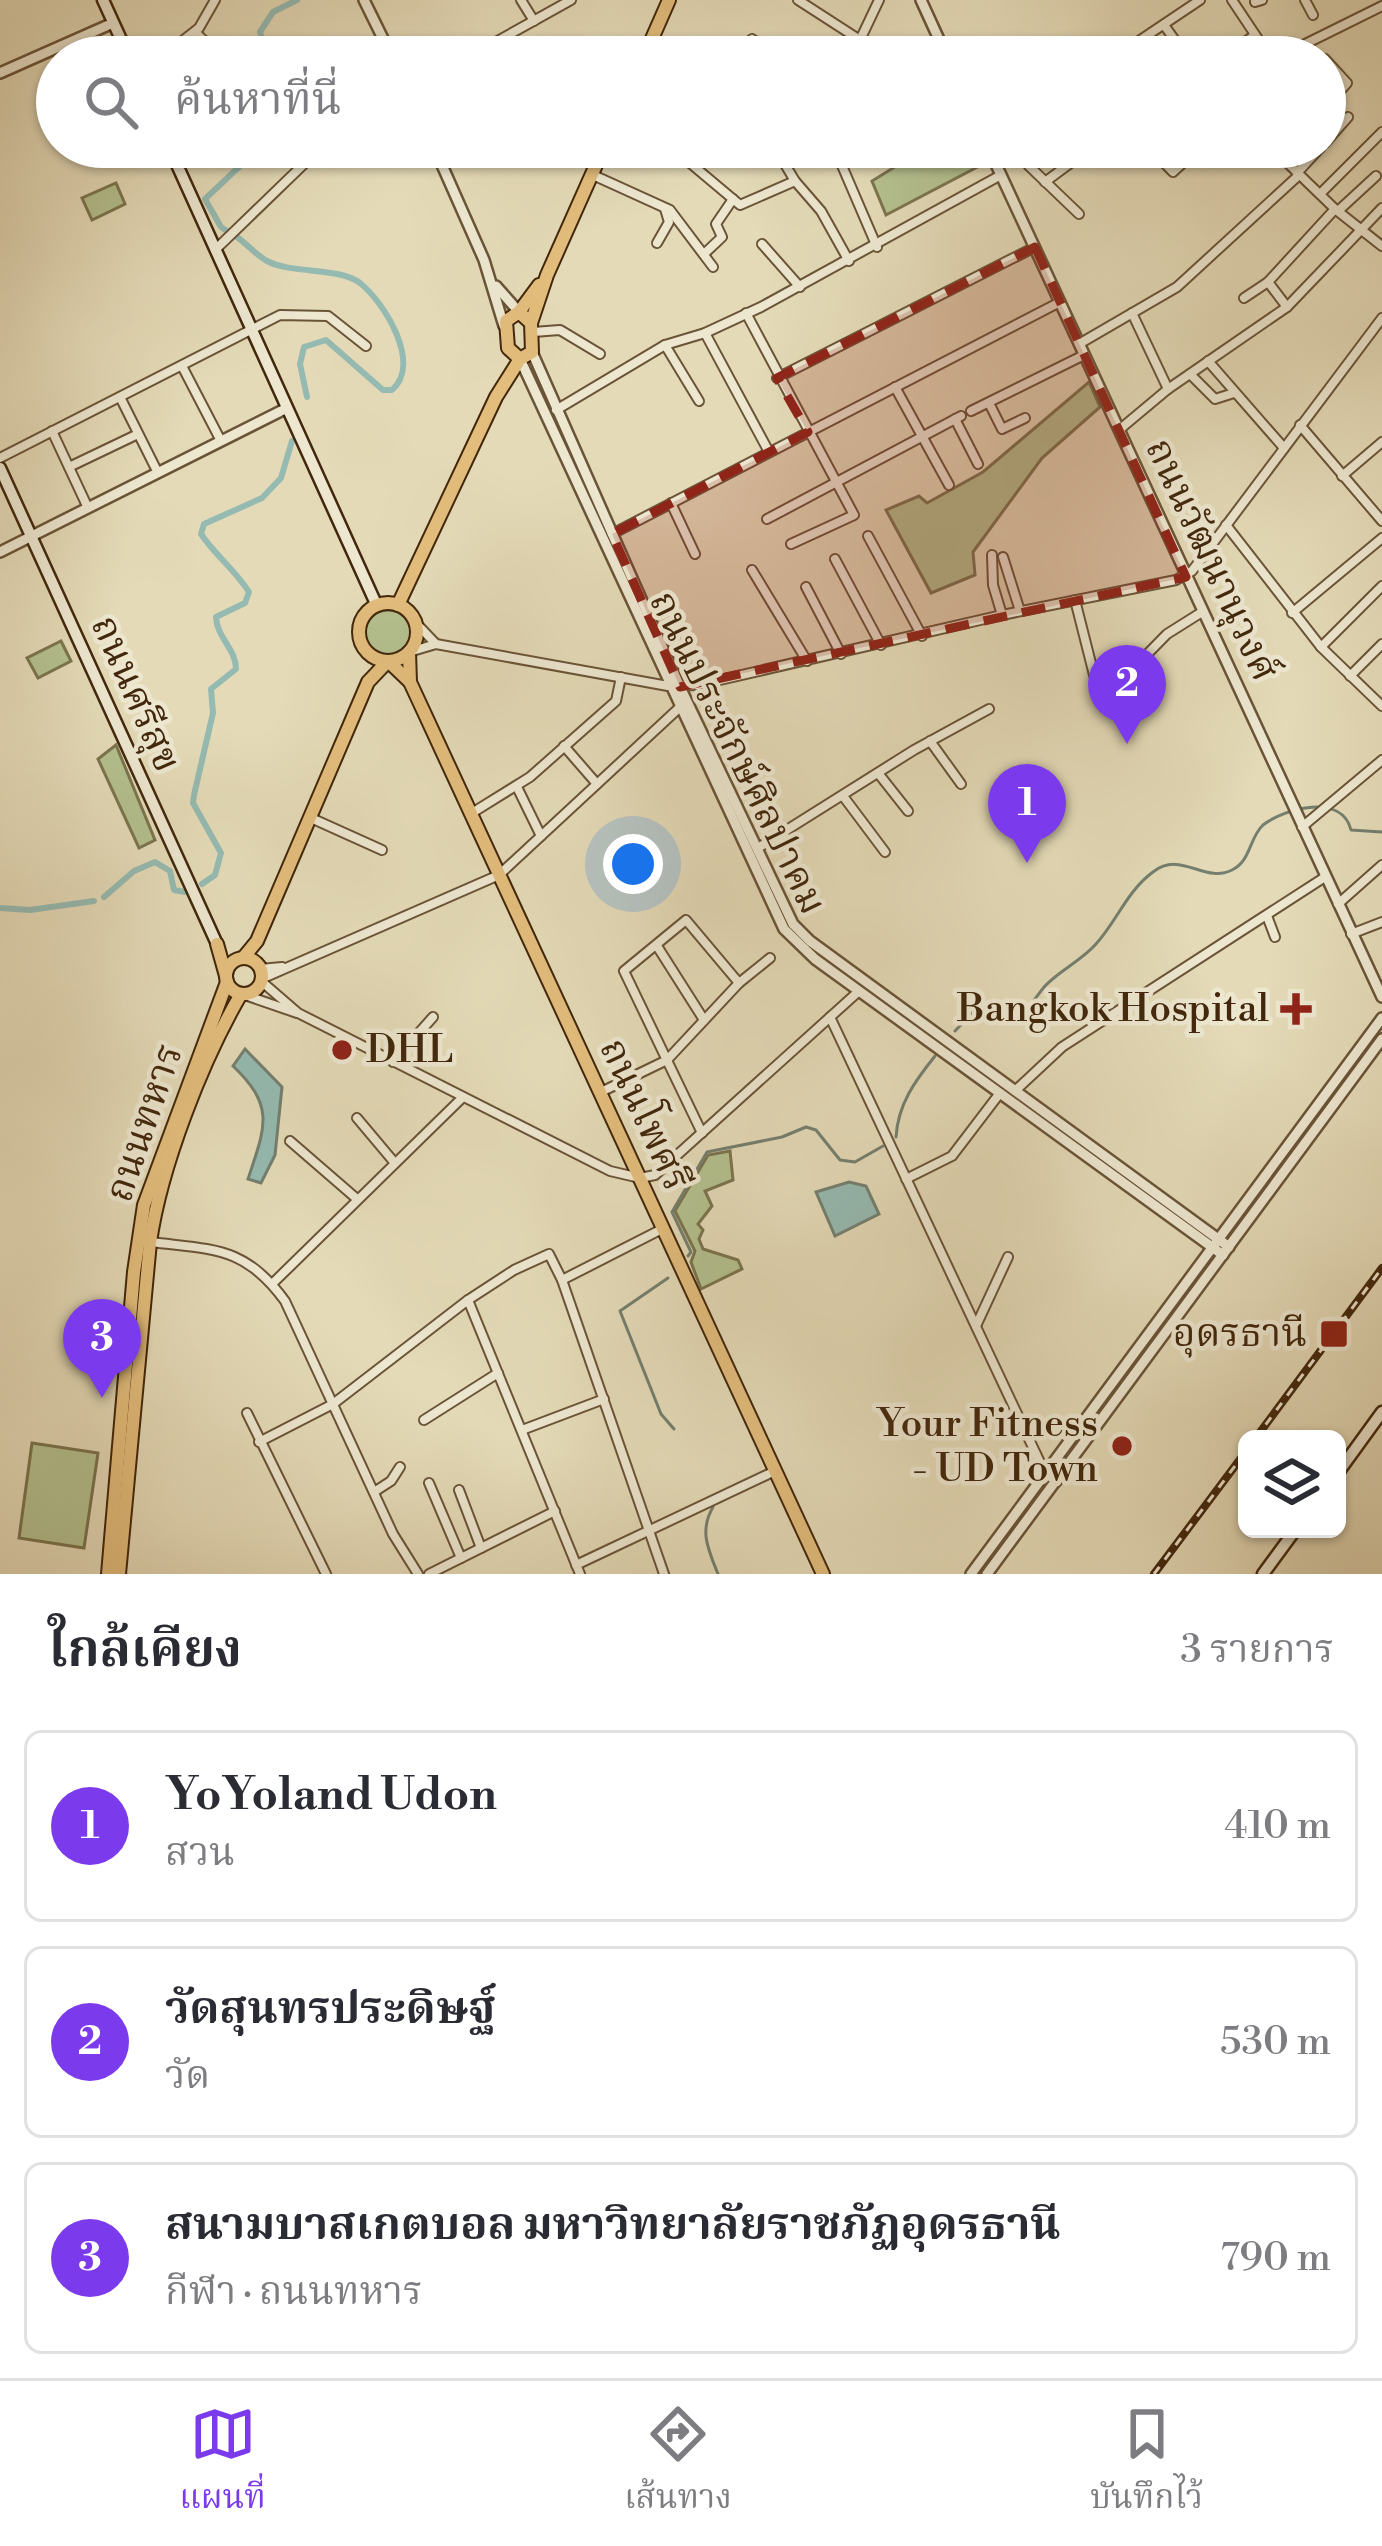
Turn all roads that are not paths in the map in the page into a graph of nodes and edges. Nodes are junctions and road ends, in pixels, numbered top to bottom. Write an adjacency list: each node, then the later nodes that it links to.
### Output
1 (103, 0): 16 (main road)
2 (215, 0): 18 (street)
3 (364, 0): 24 (street)
4 (521, 0): 15 (street)
5 (571, 0): 15 (street)
6 (669, 0): 26 (main road)
7 (798, 0): 27 (street)
8 (879, 0): 28 (street)
9 (921, 0): 29 (street)
10 (1200, 0): 17 (street)
11 (1232, 0): 19 (street)
12 (1305, 0): 14 (street)
13 (1382, 6): 32 (street)
14 (1313, 16)
15 (534, 21): 25 (street)
16 (113, 23): 20 (street); 21 (main road)
17 (1163, 25): 30 (street); 31 (street)
18 (195, 32): 22 (street); 23 (street)
19 (1255, 35)
20 (84, 36)
21 (119, 36)
22 (190, 36)
23 (199, 36)
24 (382, 36)
25 (507, 36)
26 (653, 36)
27 (854, 36)
28 (862, 36)
29 (937, 36)
30 (1146, 36)
31 (1171, 36)
32 (1318, 36)
33 (36, 57): 34 (street)
34 (0, 73)
35 (1348, 117): 36 (street)
36 (1346, 119)
37 (1382, 132): 56 (street)
38 (178, 168): 68 (main road)
39 (300, 168): 68 (street)
40 (443, 168): 73 (street)
41 (595, 168): 51 (main road)
42 (698, 168): 57 (street)
43 (788, 168): 54 (street)
44 (843, 168): 66 (street)
45 (998, 168): 52 (street, ถนนวัฒนานุวงศ์)
46 (1033, 168): 55 (street)
47 (1064, 168): 55 (street)
48 (1292, 168): 50 (street)
49 (1303, 168): 50 (street)
50 (1298, 174): 56 (street); 81 (street)
51 (592, 175): 58 (street); 72 (main road)
52 (1001, 175): 66 (street); 67 (street, ถนนวัฒนานุวงศ์)
53 (1376, 176): 60 (street)
54 (795, 181): 57 (street); 70 (street)
55 (1045, 182): 61 (street)
56 (1320, 194): 60 (street)
57 (733, 199): 69 (street)
58 (665, 208): 63 (street); 69 (street)
59 (1382, 208): 62 (street)
60 (1337, 210): 62 (street); 74 (street)
61 (1079, 214)
62 (1360, 229): 65 (street); 78 (street)
63 (657, 243)
64 (762, 244): 75 (street)
65 (1382, 246)
66 (877, 247): 70 (street)
67 (1035, 247): 77 (street, ถนนวัฒนานุวงศ์); 98 (street)
68 (215, 250): 86 (main road)
69 (704, 254): 71 (street)
70 (849, 261): 75 (street)
71 (713, 267)
72 (547, 274): 79 (main road); 84 (main road)
73 (492, 282): 79 (street); 83 (street)
74 (1268, 282): 76 (street); 78 (street)
75 (800, 287): 80 (street)
76 (1244, 298)
77 (1060, 302): 92 (street, ถนนวัฒนานุวงศ์); 99 (street)
78 (1287, 307): 95 (street)
79 (519, 312): 83 (main road); 84 (main road)
80 (746, 313): 87 (street); 98 (street)
81 (1132, 313): 92 (street); 100 (street)
82 (1382, 318): 85 (street)
83 (504, 327): 91 (main road)
84 (532, 328): 93 (street); 94 (main road)
85 (1375, 328): 88 (street); 110 (street)
86 (251, 331): 90 (street); 96 (street); 106 (main road)
87 (705, 333): 89 (street); 119 (street)
88 (1382, 337)
89 (665, 345): 104 (street); 108 (street)
90 (366, 346)
91 (508, 348): 94 (main road); 103 (main road)
92 (1082, 349): 105 (street); 111 (street, ถนนวัฒนานุวงศ์)
93 (600, 354)
94 (526, 356): 103 (main road); 108 (street, ถนนประจักษ์ศิลปาคม)
95 (1208, 361): 97 (street); 101 (street)
96 (182, 366): 102 (street); 116 (street)
97 (1190, 374): 100 (street); 101 (street)
98 (778, 378): 113 (street)
99 (895, 387): 113 (street); 115 (street)
100 (1168, 389): 111 (street)
101 (1234, 393): 118 (street)
102 (120, 397): 112 (street); 114 (street)
103 (496, 397): 147 (main road)
104 (699, 401)
105 (989, 403): 107 (street); 109 (street)
106 (286, 408): 116 (street); 148 (main road)
107 (971, 411)
108 (551, 413): 136 (street, ถนนประจักษ์ศิลปาคม)
109 (1025, 418)
110 (1300, 425): 118 (street); 124 (street)
111 (1119, 430): 143 (street, ถนนวัฒนานุวงศ์)
112 (52, 431): 120 (street); 122 (street)
113 (808, 432): 119 (street); 126 (street)
114 (138, 434): 122 (street); 123 (street)
115 (922, 436): 121 (street); 126 (street); 127 (street)
116 (221, 441): 123 (street)
117 (1382, 442): 124 (street)
118 (1284, 448): 133 (street)
119 (769, 452): 128 (street)
120 (0, 458)
121 (978, 464)
122 (69, 467): 129 (street)
123 (158, 473): 129 (street)
124 (1342, 476): 130 (street)
125 (2, 477): 135 (main road, ถนนศรีสุข)
126 (836, 483): 131 (street); 138 (street)
127 (949, 484)
128 (671, 503): 136 (street); 140 (street)
129 (88, 508): 135 (street)
130 (1378, 509): 132 (street)
131 (766, 519)
132 (1382, 521)
133 (1226, 525): 143 (street); 151 (street)
134 (868, 536): 154 (street)
135 (31, 537): 139 (street); 199 (main road, ถนนศรีสุข)
136 (607, 538): 169 (street, ถนนประจักษ์ศิลปาคม)
137 (1382, 538): 151 (street)
138 (791, 544)
139 (0, 552)
140 (695, 554)
141 (835, 559): 157 (street)
142 (752, 570): 163 (street)
143 (1186, 577): 146 (street); 150 (street, ถนนวัฒนานุวงศ์)
144 (1382, 586): 158 (street)
145 (806, 587): 161 (street)
146 (1075, 600): 149 (street); 172 (street)
147 (398, 605): 148 (main road); 153 (main road)
148 (377, 606): 159 (main road)
149 (1020, 611): 152 (street); 152 (street)
150 (1202, 612): 168 (street); 185 (street, ถนนวัฒนานุวงศ์)
151 (1292, 613): 158 (street)
152 (1002, 615): 154 (street)
153 (414, 621): 155 (street); 160 (main road)
154 (922, 636): 157 (street)
155 (436, 644): 160 (street); 165 (street)
156 (1382, 644): 164 (street)
157 (881, 645): 161 (street)
158 (1321, 647): 164 (street)
159 (367, 652): 162 (main road); 166 (main road)
160 (409, 652): 162 (main road); 167 (main road, ถนนโพศรี)
161 (841, 654): 163 (street)
162 (388, 661): 166 (main road); 167 (main road, ถนนโพศรี)
163 (807, 662): 169 (street)
164 (1350, 676): 171 (street)
165 (621, 677): 169 (street); 175 (street)
166 (368, 682): 184 (main road)
167 (410, 682): 183 (main road, ถนนโพศรี)
168 (1117, 685)
169 (674, 686): 170 (street, ถนนประจักษ์ศิลปาคม)
170 (684, 706): 178 (street); 188 (street, ถนนประจักษ์ศิลปาคม)
171 (1382, 706)
172 (1111, 708)
173 (989, 709): 174 (street)
174 (930, 742): 177 (street); 179 (street)
175 (564, 746): 178 (street); 180 (street)
176 (1382, 760): 185 (street)
177 (878, 773): 181 (street); 182 (street)
178 (597, 784): 186 (street)
179 (961, 784)
180 (517, 787): 183 (street); 186 (street)
181 (842, 796): 188 (street); 189 (street)
182 (908, 811)
183 (471, 814): 191 (main road, ถนนโพศรี)
184 (311, 818): 187 (street); 198 (main road)
185 (1302, 827): 192 (street, ถนนวัฒนานุวงศ์)
186 (541, 836): 191 (street)
187 (382, 850)
188 (753, 850): 206 (street, ถนนประจักษ์ศิลปาคม)
189 (885, 852)
190 (1382, 865): 193 (street)
191 (499, 875): 203 (street); 219 (main road, ถนนโพศรี)
192 (1325, 878): 193 (street, ถนนวัฒนานุวงศ์); 194 (street)
193 (1338, 904): 196 (street, ถนนวัฒนานุวงศ์)
194 (1267, 916): 197 (street); 218 (street)
195 (1382, 922): 196 (street)
196 (1352, 934): 208 (street, ถนนวัฒนานุวงศ์)
197 (1275, 938)
198 (257, 941): 201 (main road); 203 (main road)
199 (217, 944): 201 (main road); 204 (main road)
200 (657, 946): 205 (street); 213 (street); 216 (street)
201 (241, 958): 203 (main road); 204 (main road)
202 (770, 958): 205 (street)
203 (260, 974): 207 (main road); 209 (street)
204 (226, 979): 207 (main road); 260 (main road, ถนนทหาร)
205 (739, 983): 213 (street)
206 (863, 987): 211 (street); 214 (street, ถนนประจักษ์ศิลปาคม)
207 (242, 994): 209 (street); 231 (main road, ถนนทหาร)
208 (1382, 997)
209 (298, 1013): 217 (street)
210 (434, 1017): 217 (street)
211 (830, 1017): 223 (street); 228 (street)
212 (1382, 1018): 215 (street)
213 (704, 1020): 216 (street)
214 (932, 1036): 218 (street, ถนนประจักษ์ศิลปาคม); 220 (street, ถนนประจักษ์ศิลปาคม)
215 (1374, 1043): 232 (street)
216 (668, 1060): 219 (street); 223 (street)
217 (393, 1062): 221 (street)
218 (1017, 1089): 220 (street); 225 (street, ถนนประจักษ์ศิลปาคม)
219 (600, 1092): 227 (main road, ถนนโพศรี)
220 (1005, 1096): 225 (street, ถนนประจักษ์ศิลปาคม); 228 (street)
221 (463, 1097): 226 (street); 227 (street)
222 (357, 1118): 226 (street)
223 (702, 1132): 227 (street)
224 (290, 1141): 229 (street)
225 (1104, 1161): 232 (street, ถนนประจักษ์ศิลปาคม)
226 (394, 1162): 229 (street)
227 (640, 1178): 230 (main road, ถนนโพศรี)
228 (906, 1179): 237 (street)
229 (357, 1199): 235 (street)
230 (664, 1228): 234 (street); 248 (main road, ถนนโพศรี)
231 (150, 1242): 235 (street); 261 (main road, ถนนทหาร)
232 (1221, 1247): 249 (street); 250 (street)
233 (1008, 1257): 237 (street)
234 (562, 1280): 236 (street); 239 (street)
235 (272, 1284): 240 (street)
236 (468, 1300): 238 (street); 240 (street)
237 (976, 1326): 249 (street)
238 (498, 1373): 243 (street); 244 (street)
239 (604, 1399): 244 (street); 255 (street)
240 (333, 1404): 245 (street); 253 (street)
241 (1382, 1412): 246 (main road)
242 (247, 1413): 245 (street)
243 (424, 1420)
244 (522, 1430): 254 (street)
245 (259, 1442): 262 (street)
246 (1346, 1462)
247 (400, 1467): 253 (street)
248 (775, 1471): 255 (street); 266 (main road, ถนนโพศรี)
249 (1045, 1473): 250 (street); 267 (street)
250 (1057, 1481): 268 (street)
251 (429, 1483): 258 (street)
252 (459, 1490): 257 (street)
253 (374, 1492): 263 (street)
254 (555, 1511): 257 (street); 259 (street)
255 (650, 1532): 259 (street); 265 (street)
256 (1289, 1538): 269 (main road)
257 (481, 1548): 258 (street)
258 (461, 1558): 264 (street)
259 (578, 1570)
260 (108, 1574)
261 (119, 1574)
262 (326, 1574)
263 (418, 1574)
264 (429, 1574)
265 (664, 1574)
266 (824, 1574)
267 (970, 1574)
268 (987, 1574)
269 (1263, 1574)

